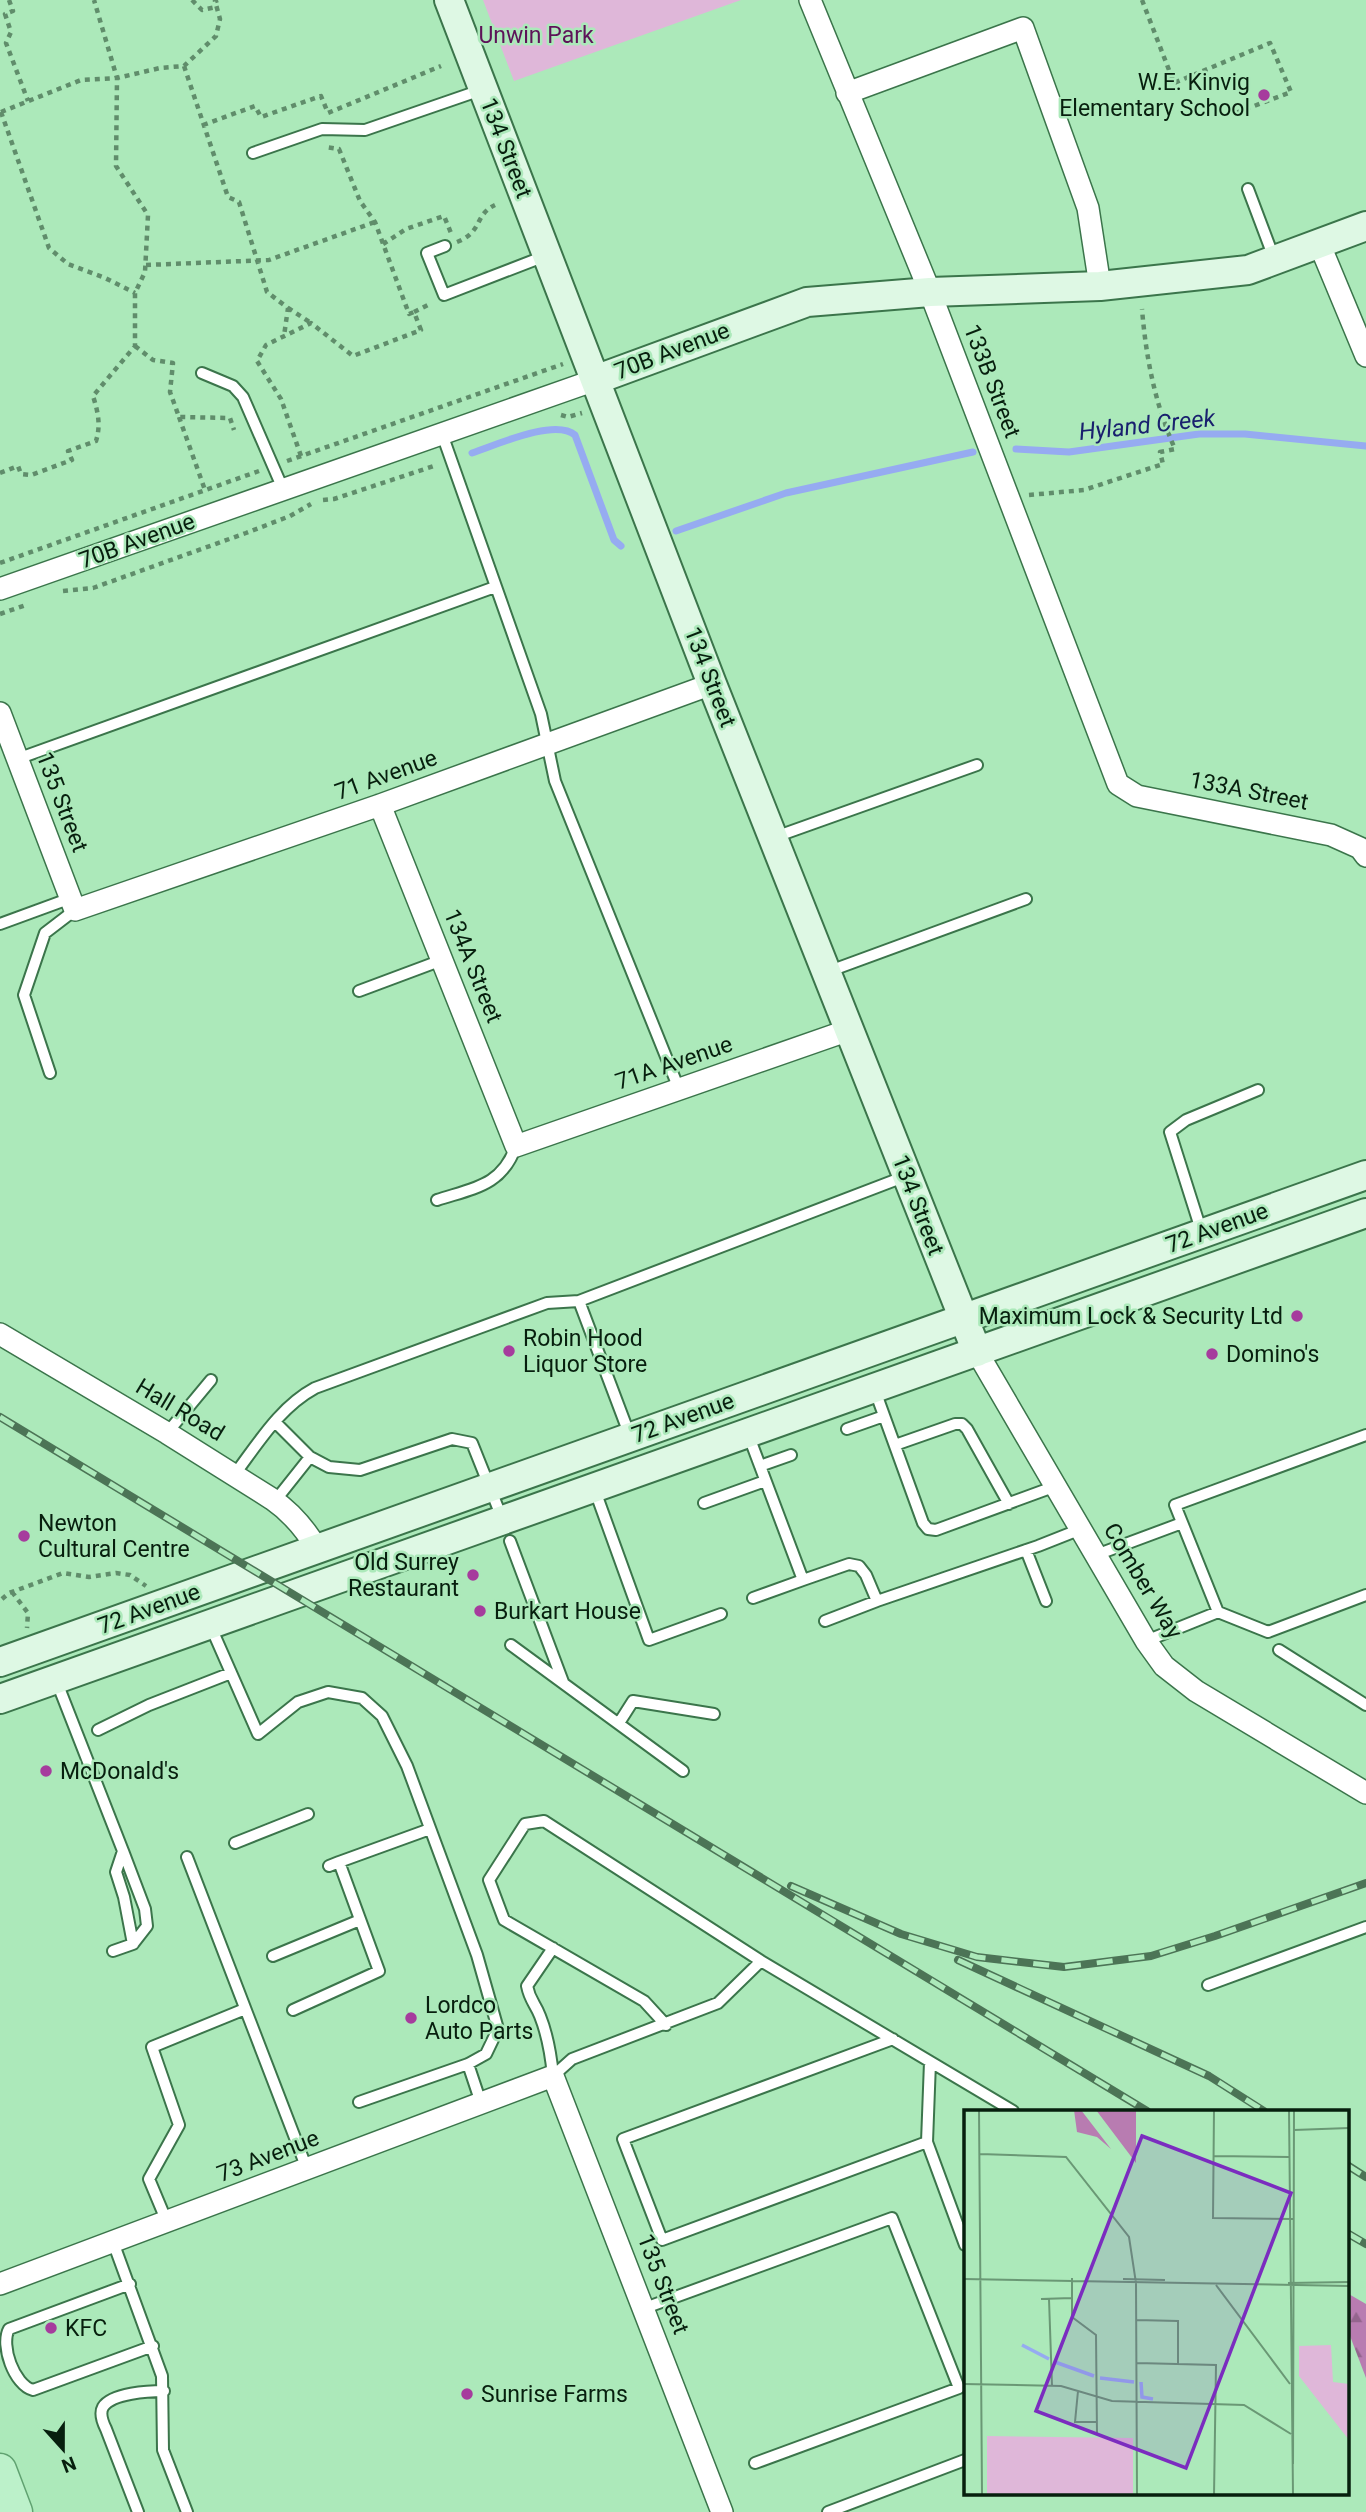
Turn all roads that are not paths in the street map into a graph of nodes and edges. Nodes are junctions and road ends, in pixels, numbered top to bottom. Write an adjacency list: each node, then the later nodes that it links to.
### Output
1 (449, 0): 3 (main road, 134 Street)
2 (810, 0): 4 (street, 133B Street)
3 (483, 89): 5 (lane); 10 (main road, 134 Street)
4 (847, 93): 12 (street); 13 (street, 133B Street)
5 (253, 153)
6 (1248, 188): 11 (lane)
7 (1366, 226): 8 (main road, 70B Avenue)
8 (1319, 243): 11 (main road, 70B Avenue); 14 (street)
9 (445, 246): 10 (lane)
10 (547, 255): 16 (main road, 134 Street)
11 (1275, 260): 12 (main road, 70B Avenue)
12 (1100, 286): 13 (main road, 70B Avenue)
13 (930, 292): 16 (main road, 70B Avenue); 26 (street, 133B Street)
14 (1366, 356)
15 (202, 373): 18 (lane)
16 (595, 380): 17 (street, 70B Avenue); 21 (main road, 134 Street)
17 (442, 434): 18 (street, 70B Avenue); 19 (lane)
18 (284, 489): 20 (street, 70B Avenue)
19 (495, 587): 23 (lane); 24 (lane)
20 (0, 589)
21 (712, 684): 23 (street, 71 Avenue); 28 (main road, 134 Street)
22 (0, 713): 24 (street, 135 Street)
23 (547, 745): 27 (street, 71 Avenue); 38 (lane)
24 (18, 759): 31 (street, 135 Street)
25 (977, 765): 28 (lane)
26 (1118, 784): 29 (street, 133A Street)
27 (380, 805): 31 (street, 71 Avenue); 33 (street, 134A Street)
28 (773, 838): 34 (main road, 134 Street)
29 (1366, 856)
30 (1026, 899): 34 (lane)
31 (73, 904): 32 (lane); 37 (lane)
32 (0, 924)
33 (442, 960): 35 (lane); 40 (street, 134A Street)
34 (827, 972): 36 (main road, 134 Street)
35 (359, 992)
36 (849, 1030): 38 (street, 71A Avenue); 42 (main road, 134 Street)
37 (50, 1073)
38 (679, 1089): 40 (street, 71A Avenue)
39 (1258, 1090): 45 (lane)
40 (516, 1146): 43 (lane)
41 (1366, 1175): 45 (main road, 72 Avenue)
42 (906, 1176): 46 (lane); 47 (main road, 134 Street)
43 (437, 1200)
44 (1366, 1213): 49 (main road, 72 Avenue)
45 (1202, 1233): 47 (main road, 72 Avenue)
46 (579, 1301): 53 (lane); 58 (lane)
47 (962, 1318): 49 (main road, 134 Street); 58 (main road, 72 Avenue)
48 (0, 1334): 55 (street, Hall Road)
49 (977, 1352): 51 (main road, 72 Avenue); 66 (street, Comber Way)
50 (211, 1380): 55 (lane)
51 (874, 1388): 52 (lane); 56 (main road, 72 Avenue)
52 (884, 1416): 54 (lane); 59 (lane)
53 (275, 1422): 61 (lane); 63 (lane)
54 (847, 1429)
55 (167, 1433): 63 (street, Hall Road)
56 (748, 1434): 62 (lane); 67 (main road, 72 Avenue)
57 (1366, 1435): 71 (lane)
58 (630, 1437): 65 (main road, 72 Avenue)
59 (895, 1445): 70 (lane); 70 (lane)
60 (791, 1455): 62 (lane)
61 (310, 1457): 65 (lane); 68 (lane)
62 (760, 1466): 64 (lane)
63 (234, 1474): 68 (street, Hall Road)
64 (765, 1481): 69 (lane); 77 (lane)
65 (490, 1486): 73 (lane); 74 (main road, 72 Avenue)
66 (1056, 1486): 70 (lane); 72 (street, Comber Way)
67 (594, 1488): 73 (main road, 72 Avenue); 83 (lane)
68 (275, 1501): 74 (street, Hall Road)
69 (704, 1503)
70 (1009, 1504)
71 (1182, 1523): 76 (lane); 82 (lane)
72 (1081, 1528): 75 (lane); 76 (street, Comber Way)
73 (507, 1531): 85 (main road, 72 Avenue); 92 (lane)
74 (317, 1549): 89 (main road, 72 Avenue)
75 (1026, 1550): 80 (lane); 81 (lane)
76 (1096, 1555): 86 (street, Comber Way)
77 (803, 1580): 79 (lane); 80 (lane)
78 (1366, 1595): 82 (lane)
79 (753, 1598)
80 (877, 1601): 84 (lane)
81 (1046, 1601)
82 (1218, 1612): 86 (lane)
83 (721, 1614)
84 (825, 1621)
85 (210, 1625): 90 (lane); 91 (main road, 72 Avenue)
86 (1146, 1641): 99 (street, Comber Way)
87 (511, 1645): 92 (lane)
88 (1279, 1650): 94 (lane)
89 (0, 1662)
90 (231, 1673): 97 (lane); 101 (lane)
91 (55, 1679): 93 (main road, 72 Avenue); 103 (lane)
92 (564, 1683): 96 (lane)
93 (0, 1699)
94 (1366, 1704)
95 (714, 1714): 96 (lane)
96 (619, 1723): 98 (lane)
97 (98, 1730)
98 (683, 1771)
99 (1366, 1793)
100 (308, 1814): 102 (lane)
101 (430, 1829): 105 (lane); 118 (lane)
102 (235, 1843)
103 (123, 1851): 107 (lane); 107 (lane)
104 (187, 1857): 113 (lane)
105 (360, 1920): 110 (lane); 114 (lane)
106 (1366, 1927): 112 (lane)
107 (133, 1944): 109 (lane)
108 (553, 1948): 111 (lane); 115 (lane); 119 (lane)
109 (113, 1951)
110 (273, 1956)
111 (761, 1961): 115 (lane); 116 (lane)
112 (1208, 1985)
113 (246, 2010): 124 (lane); 125 (lane)
114 (293, 2010)
115 (666, 2025): 119 (lane)
116 (893, 2039): 117 (lane); 123 (lane)
117 (930, 2062): 122 (lane); 123 (lane)
118 (468, 2064): 120 (lane); 121 (lane)
119 (554, 2076): 121 (street, 73 Avenue); 130 (street, 135 Street)
120 (359, 2102)
121 (481, 2103): 124 (street, 73 Avenue)
122 (1011, 2110)
123 (927, 2142): 127 (lane)
124 (307, 2169): 125 (street, 73 Avenue)
125 (167, 2222): 126 (street, 73 Avenue)
126 (114, 2242): 128 (street, 73 Avenue); 129 (lane)
127 (964, 2242)
128 (0, 2284)
129 (130, 2284): 131 (lane); 131 (lane)
130 (645, 2308): 134 (lane); 139 (street, 135 Street)
131 (153, 2346): 132 (lane)
132 (164, 2391): 137 (lane); 138 (lane)
133 (964, 2460): 140 (lane)
134 (755, 2463)
135 (0, 2470): 136 (main road)
136 (16, 2512)
137 (138, 2512)
138 (187, 2512)
139 (722, 2512)
140 (828, 2512)

